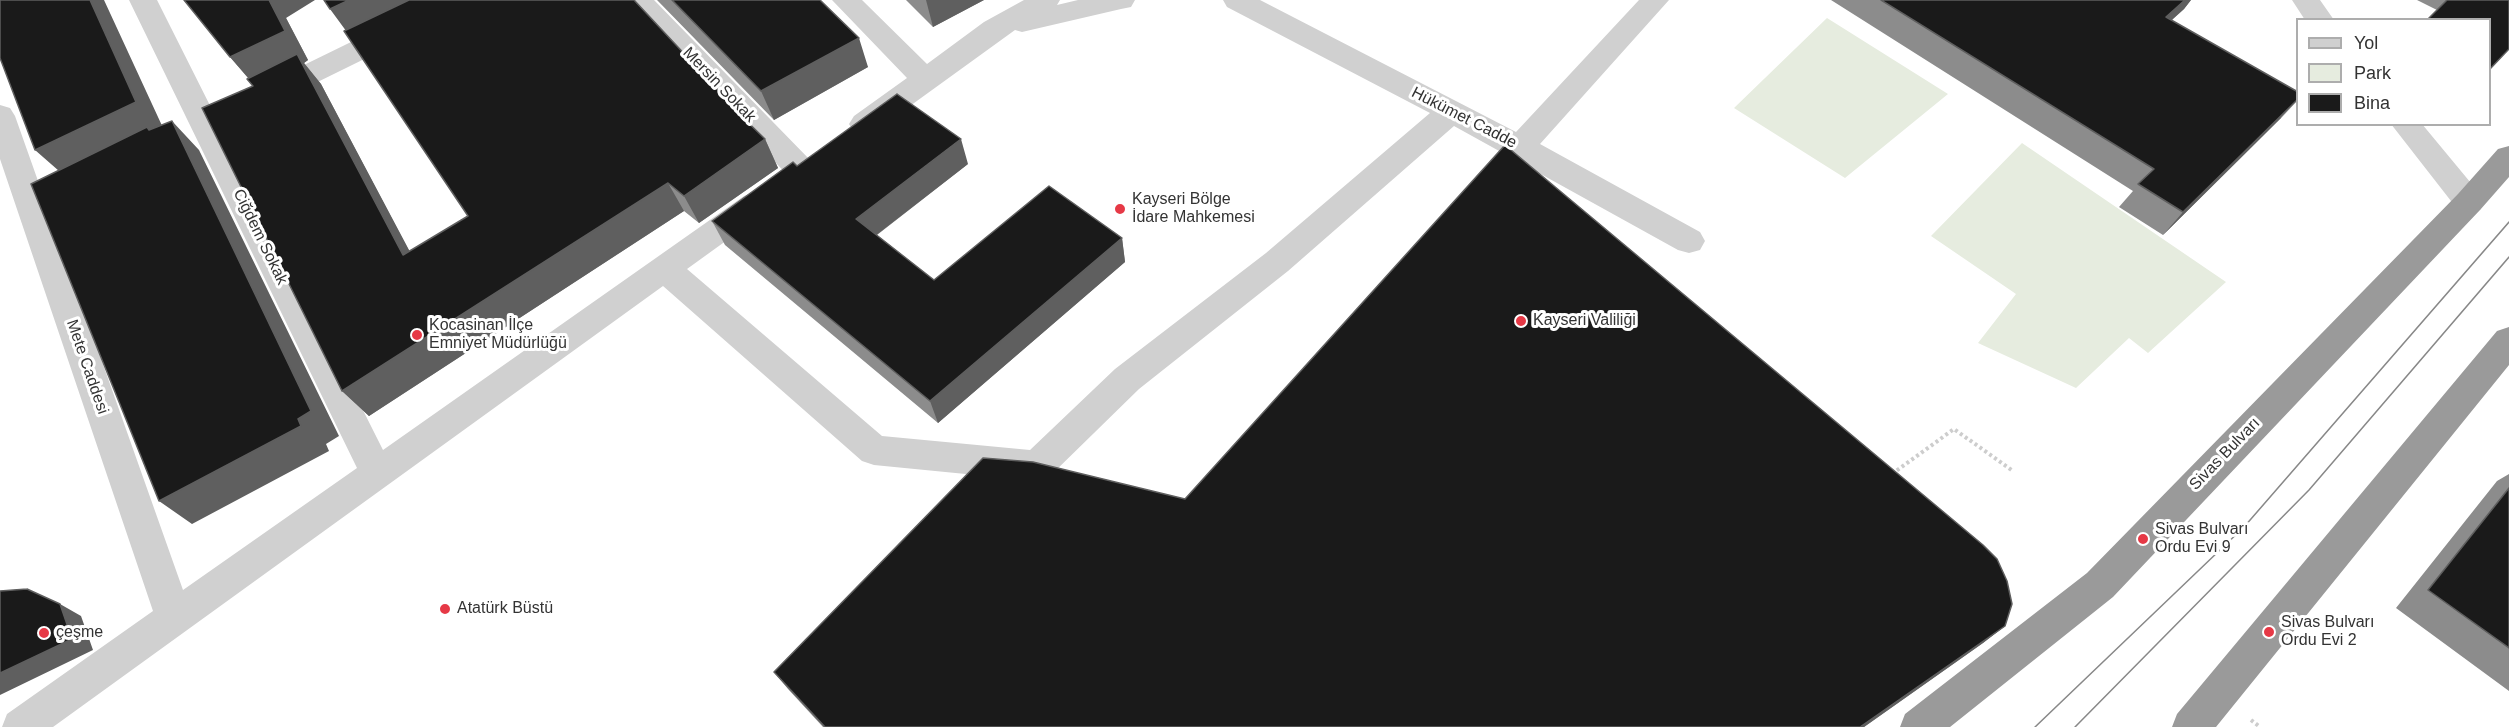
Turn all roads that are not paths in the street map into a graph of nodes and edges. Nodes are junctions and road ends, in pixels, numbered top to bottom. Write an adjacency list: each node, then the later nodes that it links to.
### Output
1 (143, 0): 16 (street, Ciğdem Sokak)
2 (460, 0): 10 (street)
3 (638, 0): 20 (street, Mersin Sokak)
4 (846, 0): 13 (street)
5 (1046, 0): 12 (street)
6 (1121, 0): 12 (street)
7 (1237, 0): 14 (street, Hükümet Cadde)
8 (1655, 0): 18 (street)
9 (2306, 0): 11 (street)
10 (412, 10): 16 (street)
11 (2319, 18)
12 (994, 29): 13 (street)
13 (924, 79): 20 (street)
14 (1451, 112): 18 (street, Hükümet Cadde); 23 (street)
15 (0, 116): 26 (street, Mete Caddesi)
16 (215, 121): 25 (street, Ciğdem Sokak)
17 (2407, 126): 21 (street)
18 (1520, 147): 22 (street, Hükümet Cadde)
19 (2509, 157): 21 (highway, Sivas Bulvarı)
20 (801, 170): 23 (street)
21 (2469, 202): 28 (highway, Sivas Bulvarı)
22 (1689, 241)
23 (665, 269): 25 (street)
24 (2509, 341): 29 (highway)
25 (377, 474): 26 (street)
26 (174, 617): 27 (street)
27 (21, 727)
28 (1918, 727)
29 (2191, 727)

